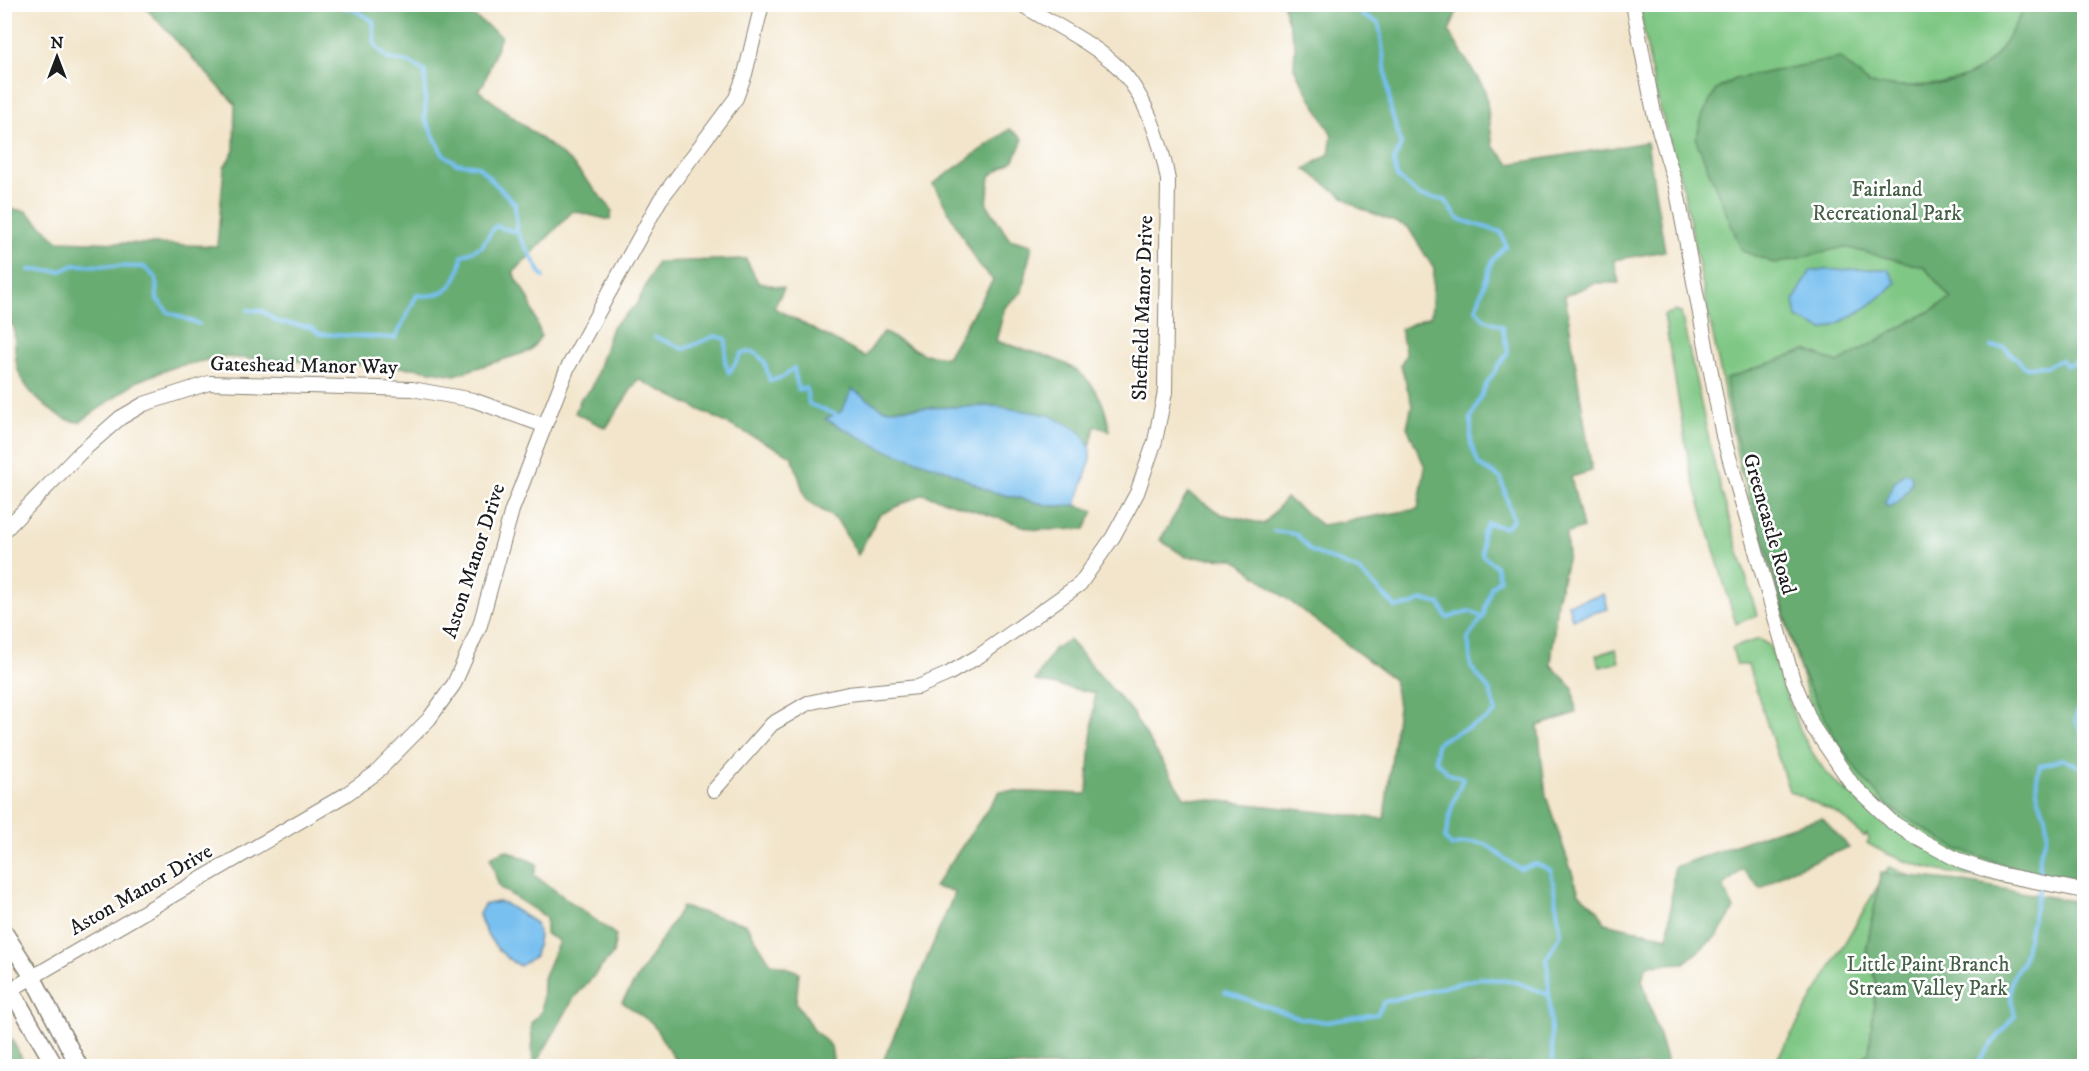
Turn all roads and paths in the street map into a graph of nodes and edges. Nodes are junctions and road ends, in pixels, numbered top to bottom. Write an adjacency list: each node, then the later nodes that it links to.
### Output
1 (762, 4): 4 (street, Aston Manor Drive)
2 (1021, 4): 6 (street, Sheffield Manor Drive)
3 (1633, 4): 7 (street, Greencastle Road)
4 (543, 425): 5 (street, Gateshead Manor Way); 9 (street, Aston Manor Drive)
5 (4, 531)
6 (714, 789)
7 (2085, 891)
8 (4, 932): 9 (main road)
9 (32, 976): 10 (street, Aston Manor Drive); 12 (main road)
10 (8, 983): 11 (main road)
11 (55, 1066)
12 (80, 1066)

